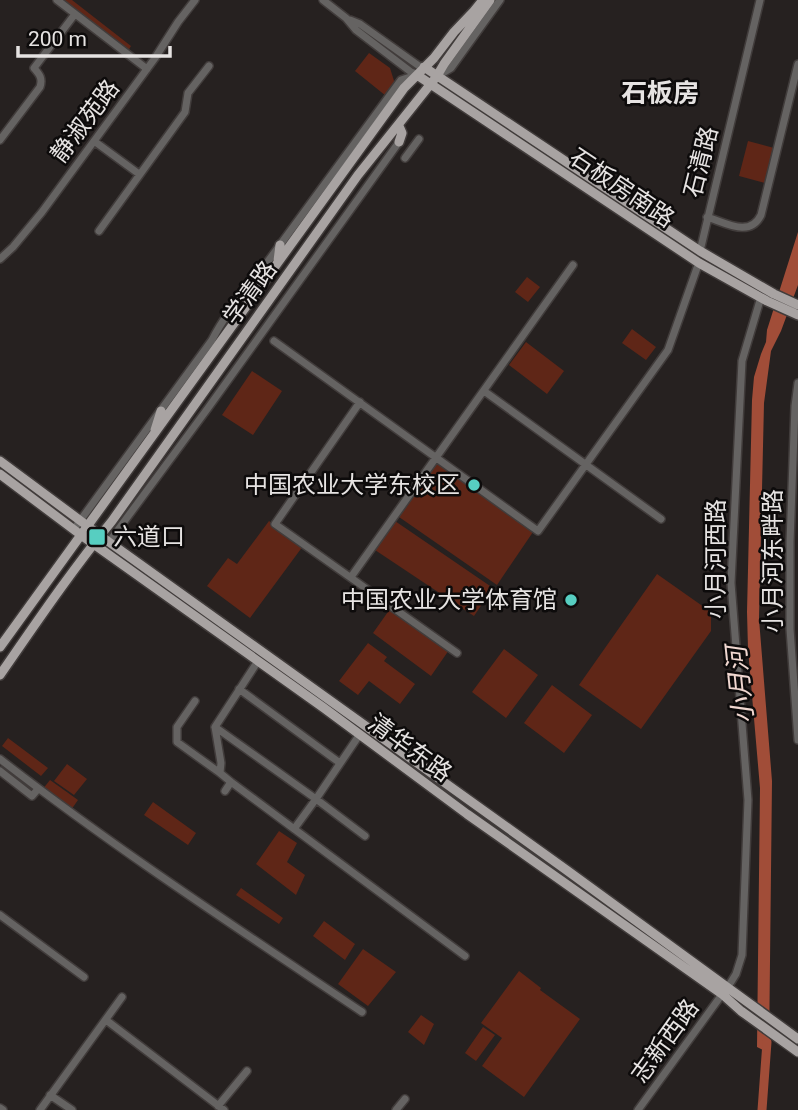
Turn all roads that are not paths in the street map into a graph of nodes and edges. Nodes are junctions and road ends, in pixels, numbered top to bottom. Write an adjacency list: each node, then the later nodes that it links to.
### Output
1 (57, 0): 8 (street)
2 (195, 0): 11 (street, 静淑苑路)
3 (323, 0): 12 (street)
4 (483, 0): 12 (main road, 学清路)
5 (490, 0): 13 (main road, 学清路)
6 (500, 0): 13 (street, 学清路)
7 (760, 0): 21 (street, 石清路)
8 (75, 14): 11 (street); 16 (street)
9 (798, 64): 21 (street)
10 (209, 66): 20 (street)
11 (147, 69): 17 (street, 静淑苑路)
12 (421, 71): 13 (main road); 23 (street, 学清路); 26 (main road, 学清路)
13 (434, 80): 14 (main road, 学清路); 24 (main road, 石板房南路); 29 (main road, 石板房南路)
14 (399, 126): 18 (main road); 44 (main road, 学清路)
15 (419, 139): 19 (street)
16 (0, 140)
17 (94, 141): 20 (street); 25 (street, 静淑苑路)
18 (399, 142): 45 (street, 学清路)
19 (405, 158)
20 (139, 174): 22 (street)
21 (707, 217): 24 (street, 石清路)
22 (99, 231)
23 (280, 245): 26 (main road); 36 (street, 学清路)
24 (700, 251): 30 (main road, 石板房南路)
25 (0, 259)
26 (278, 263): 37 (main road, 学清路)
27 (573, 265): 34 (street)
28 (697, 268): 40 (street)
29 (761, 297): 30 (main road, 石板房南路); 72 (street, 小月河西路)
30 (773, 298): 31 (main road, 石板房南路)
31 (798, 311)
32 (274, 341): 35 (street)
33 (798, 383): 47 (street, 小月河东畔路)
34 (484, 391): 38 (street); 40 (street)
35 (360, 402): 38 (street); 46 (street)
36 (160, 411): 37 (main road); 43 (street, 学清路)
37 (153, 436): 43 (main road, 学清路)
38 (437, 458): 40 (street); 46 (street)
39 (0, 461): 43 (main road, 清华东路)
40 (587, 465): 42 (street)
41 (0, 474): 43 (main road, 清华东路)
42 (661, 519)
43 (81, 528): 44 (main road, 清华东路); 48 (main road)
44 (97, 539): 45 (main road, 清华东路); 50 (main road, 清华东路); 51 (main road, 学清路)
45 (109, 542): 67 (main road, 清华东路)
46 (351, 577): 49 (street)
47 (794, 630): 56 (street, 小月河东畔路)
48 (0, 647)
49 (457, 653)
50 (258, 661): 52 (street); 55 (main road, 清华东路)
51 (0, 675)
52 (239, 689): 54 (street); 58 (street)
53 (195, 701): 60 (street)
54 (215, 727): 60 (street); 64 (street)
55 (360, 734): 58 (street); 68 (main road, 清华东路)
56 (798, 740)
57 (0, 759): 62 (street)
58 (341, 763): 64 (street)
59 (0, 772): 62 (street)
60 (220, 773): 61 (street)
61 (231, 782): 63 (street); 65 (street)
62 (38, 789): 74 (street)
63 (225, 791)
64 (316, 799): 65 (street); 66 (street)
65 (293, 829): 70 (street)
66 (365, 836)
67 (565, 869): 68 (main road); 72 (main road, 清华东路)
68 (558, 878): 72 (main road, 清华东路)
69 (0, 915): 71 (street)
70 (464, 956)
71 (84, 976)
72 (725, 990): 76 (main road, 清华东路); 77 (main road, 清华东路); 85 (street, 志新西路)
73 (122, 997): 75 (street)
74 (362, 1013)
75 (106, 1020): 79 (street); 81 (street)
76 (798, 1039)
77 (798, 1052)
78 (247, 1071): 81 (street)
79 (50, 1095): 82 (street); 83 (street)
80 (405, 1099): 84 (street)
81 (221, 1108)
82 (40, 1110)
83 (72, 1110)
84 (396, 1110)
85 (638, 1110)

